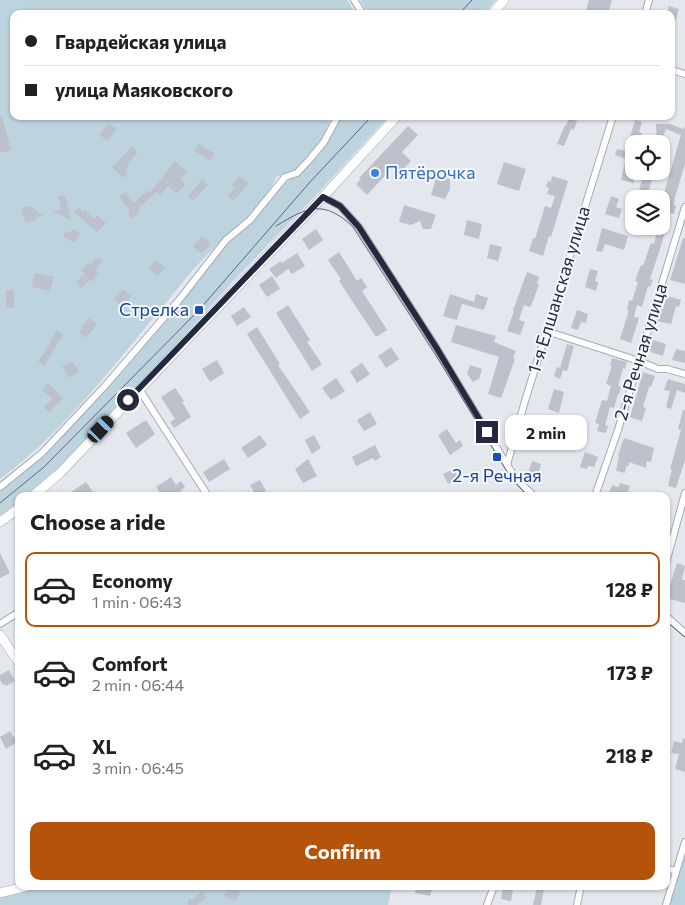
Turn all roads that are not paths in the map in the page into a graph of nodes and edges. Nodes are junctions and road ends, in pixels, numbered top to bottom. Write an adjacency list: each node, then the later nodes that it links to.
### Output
1 (504, 0): 2 (main road)
2 (495, 10)
3 (336, 120): 13 (street)
4 (393, 120): 6 (main road)
5 (612, 120): 8 (street, 1-я Елшанская улица)
6 (323, 197): 11 (main road); 12 (street)
7 (685, 207): 9 (street, 2-я Речная улица)
8 (546, 331): 9 (street); 12 (street, 1-я Елшанская улица)
9 (639, 361): 10 (street); 17 (street, 2-я Речная улица)
10 (685, 374)
11 (139, 389): 14 (main road); 15 (street)
12 (507, 465): 16 (street)
13 (0, 487)
14 (38, 492)
15 (203, 492)
16 (530, 492)
17 (596, 492)
18 (685, 493): 21 (street)
19 (15, 511): 20 (main road)
20 (0, 522)
21 (670, 548)
22 (15, 615): 24 (street)
23 (670, 620): 25 (street)
24 (0, 624)
25 (685, 633)
26 (0, 635): 27 (main road)
27 (15, 657)
28 (685, 842): 30 (street)
29 (670, 869): 30 (street)
30 (676, 871): 37 (street)
31 (15, 889): 34 (main road)
32 (493, 890): 35 (street)
33 (580, 890): 36 (street)
34 (0, 893)
35 (487, 905)
36 (577, 905)
37 (666, 905)

